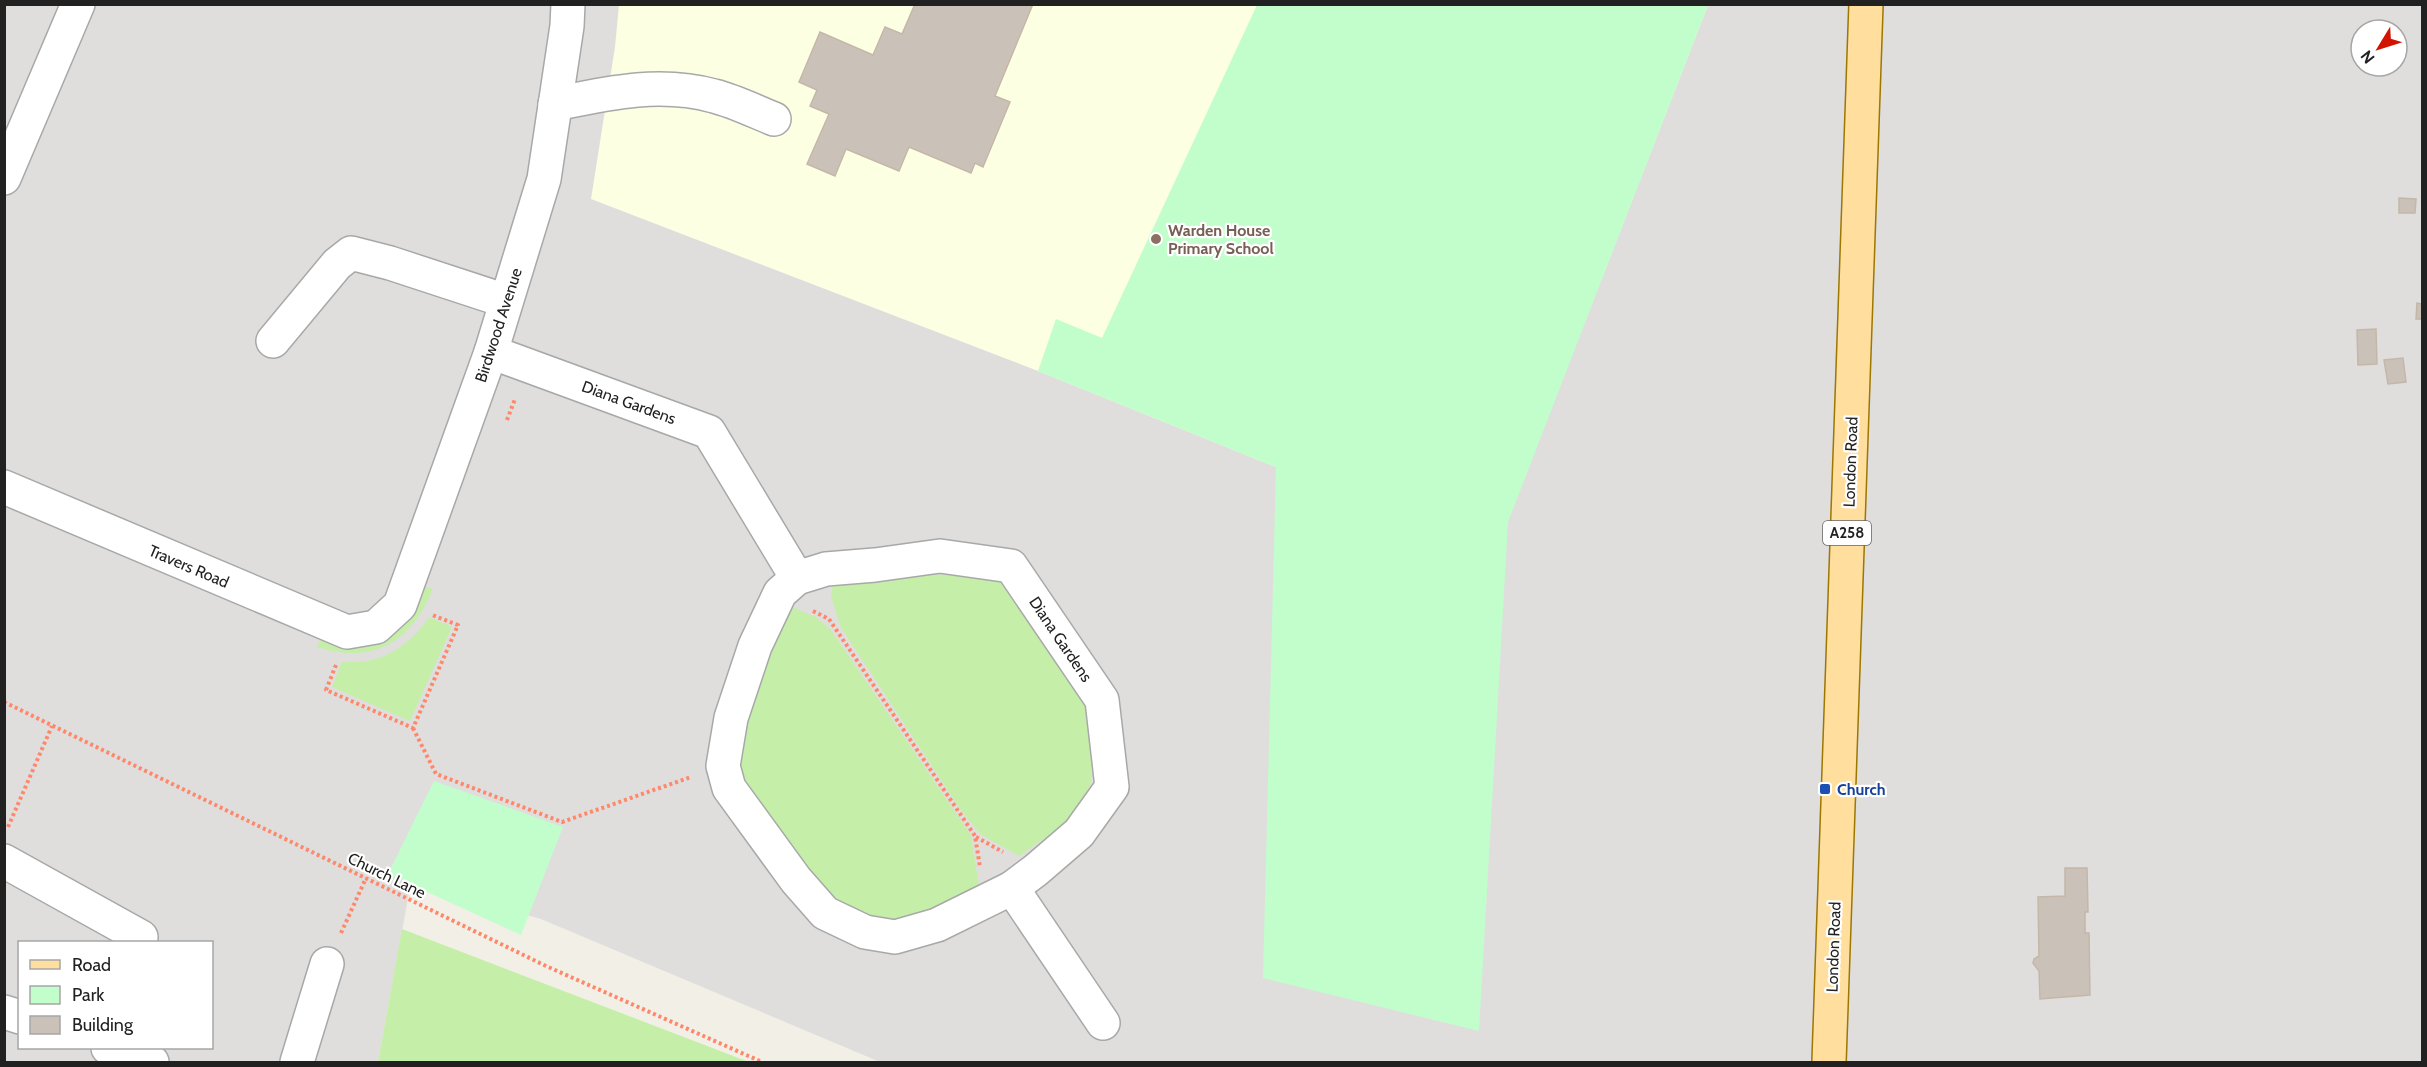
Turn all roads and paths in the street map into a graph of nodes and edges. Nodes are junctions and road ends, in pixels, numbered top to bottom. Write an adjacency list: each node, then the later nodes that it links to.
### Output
1 (78, 4): 6 (street)
2 (568, 4): 4 (street, Birdwood Avenue)
3 (1866, 4): 32 (main road, London Road / A258)
4 (555, 104): 5 (street); 7 (street, Birdwood Avenue)
5 (774, 118)
6 (4, 178)
7 (506, 301): 8 (street); 9 (street, Birdwood Avenue)
8 (273, 341)
9 (491, 352): 11 (street, Diana Gardens); 14 (street, Birdwood Avenue)
10 (4, 487): 14 (street, Travers Road)
11 (797, 578): 19 (street, Diana Gardens); 24 (street, Diana Gardens)
12 (427, 614): 18 (path)
13 (829, 619): 21 (path)
14 (376, 627)
15 (339, 659): 18 (path)
16 (4, 702): 17 (path, Church Lane)
17 (52, 726): 20 (path); 23 (path, Church Lane)
18 (413, 728): 19 (path)
19 (723, 766): 24 (street, Diana Gardens)
20 (4, 834)
21 (975, 836)
22 (4, 861): 25 (street)
23 (366, 878): 26 (path); 31 (path, Church Lane)
24 (1012, 888): 27 (street)
25 (139, 941)
26 (327, 964): 30 (street)
27 (1103, 1023)
28 (114, 1049): 29 (street)
29 (152, 1062)
30 (297, 1062)
31 (762, 1062)
32 (1829, 1062)

